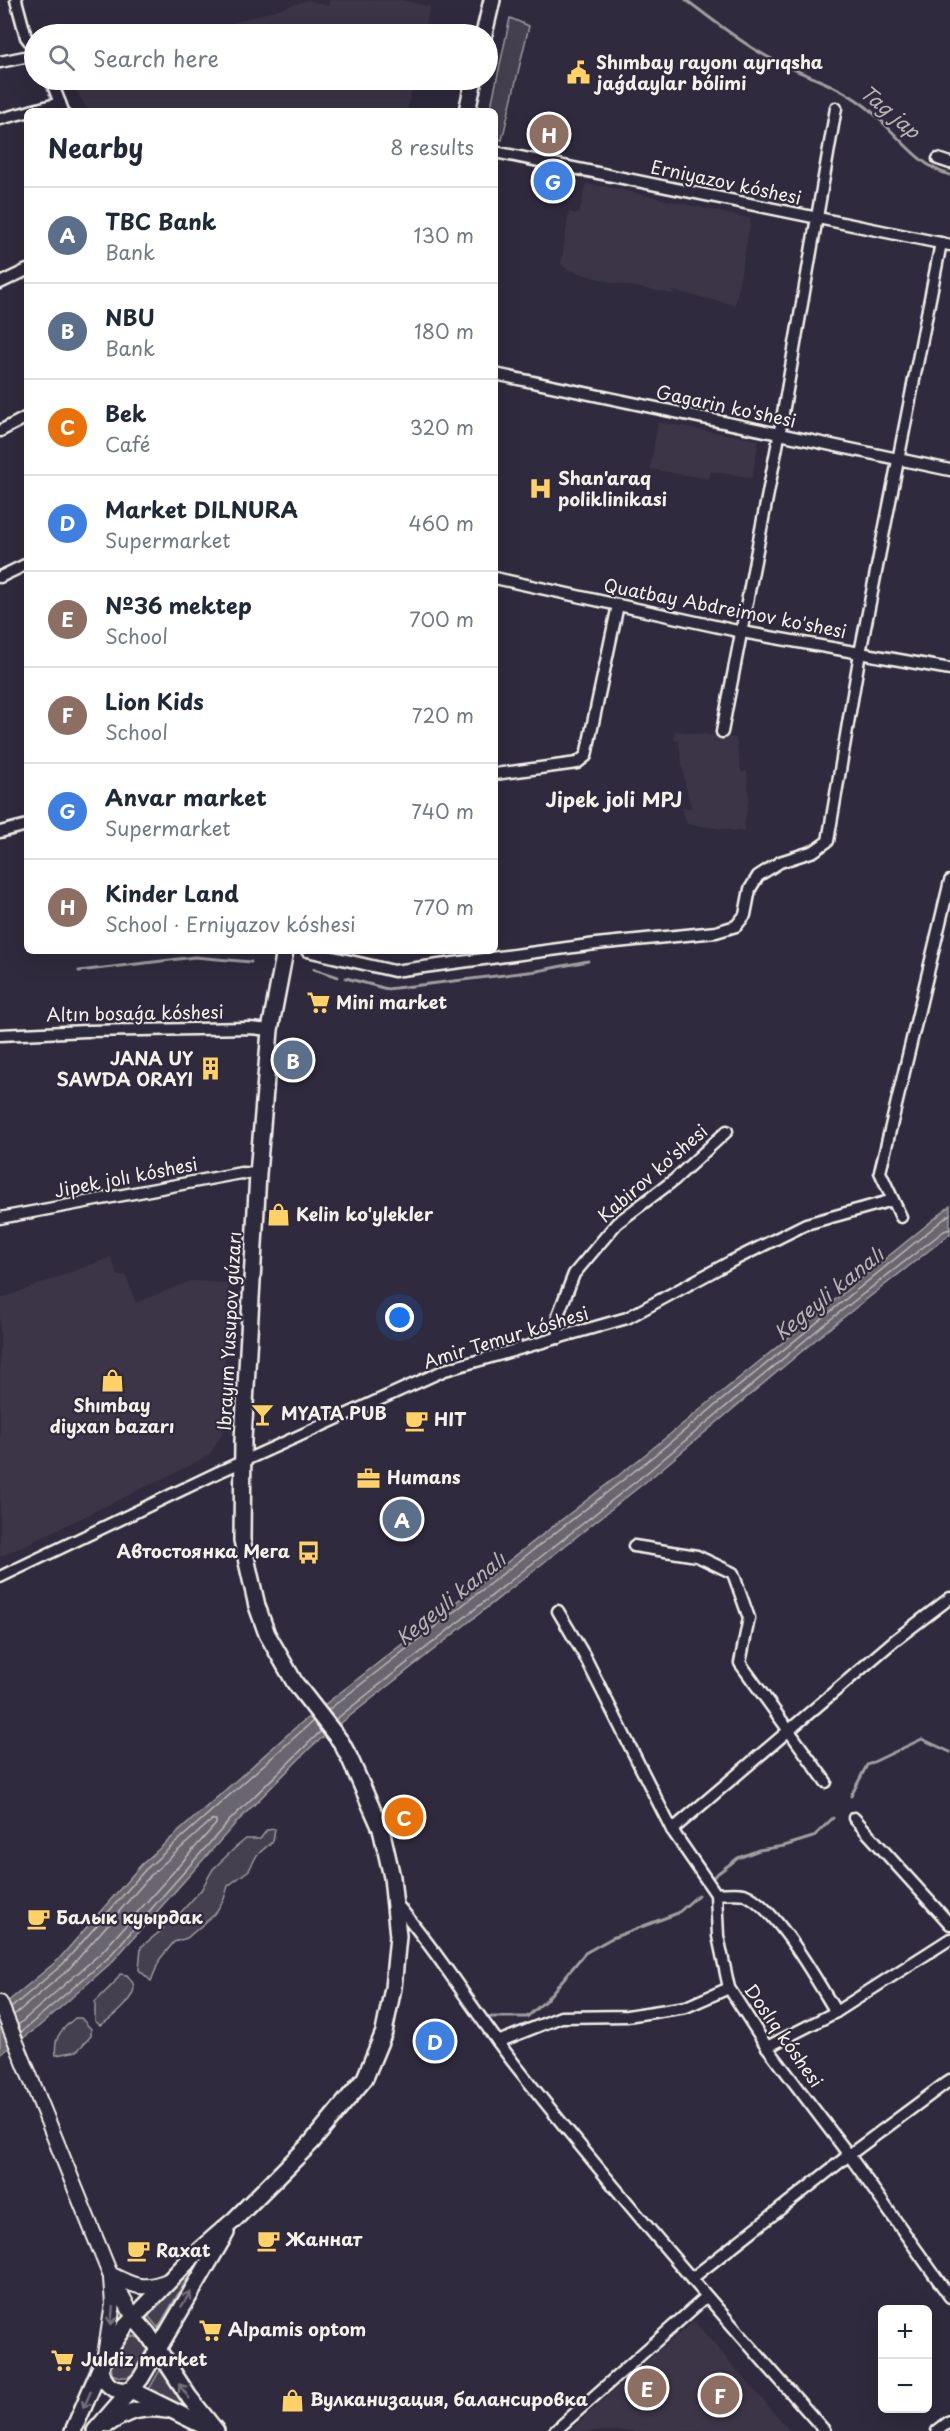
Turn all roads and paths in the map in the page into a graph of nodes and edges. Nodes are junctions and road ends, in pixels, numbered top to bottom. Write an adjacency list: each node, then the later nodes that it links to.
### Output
1 (16, 0): 4 (street)
2 (492, 0): 3 (main road)
3 (486, 24)
4 (24, 30)
5 (24, 57): 6 (street)
6 (0, 62)
7 (55, 90): 9 (street)
8 (472, 90): 10 (main road)
9 (61, 107)
10 (469, 108)
11 (836, 108): 17 (street)
12 (24, 112): 13 (street)
13 (0, 119)
14 (498, 153): 17 (street, Erniyazov kóshesi)
15 (939, 159): 16 (street)
16 (950, 163)
17 (816, 219): 18 (street, Erniyazov kóshesi); 24 (street)
18 (946, 244): 25 (street)
19 (24, 272): 20 (street)
20 (0, 284)
21 (498, 375): 24 (street, Gagarin ko'shesi)
22 (24, 419): 23 (street)
23 (0, 431)
24 (779, 436): 25 (street, Gagarin ko'shesi); 31 (street)
25 (897, 460): 26 (street, Gagarin ko'shesi); 32 (street)
26 (950, 470)
27 (24, 566): 28 (street)
28 (0, 578)
29 (498, 579): 30 (street, Quatbay Abdreimov ko'shesi)
30 (618, 605): 31 (street, Quatbay Abdreimov ko'shesi); 35 (street)
31 (742, 632): 32 (street, Quatbay Abdreimov ko'shesi); 34 (street)
32 (860, 652): 33 (street, Quatbay Abdreimov ko'shesi); 40 (street)
33 (950, 669)
34 (722, 732)
35 (498, 774)
36 (24, 826): 37 (street)
37 (0, 832)
38 (950, 881): 45 (street)
39 (284, 954): 41 (main road, Ibrayım Yusupov gúzarı)
40 (320, 954)
41 (270, 1030): 42 (street, Altın bosaǵa kóshesi); 44 (main road, Ibrayım Yusupov gúzarı)
42 (0, 1035)
43 (727, 1131): 48 (street, Kabirov ko'shesi)
44 (258, 1174): 47 (street, Jipek jolı kóshesi); 49 (main road, Ibrayım Yusupov gúzarı)
45 (893, 1200): 46 (street); 48 (street, Amir Temur kóshesi)
46 (901, 1217)
47 (0, 1218)
48 (559, 1338): 49 (street, Amir Temur kóshesi)
49 (242, 1461): 51 (street, Amir Temur kóshesi); 59 (main road, Ibrayım Yusupov gúzarı)
50 (634, 1546): 54 (street)
51 (0, 1577)
52 (950, 1598): 54 (street)
53 (558, 1611): 57 (street)
54 (787, 1731): 55 (street); 57 (street)
55 (826, 1782)
56 (854, 1818): 60 (street)
57 (672, 1830): 58 (street)
58 (716, 1894): 62 (street, Doslıq kóshesi); 64 (street)
59 (394, 1901): 65 (street); 69 (main road, Ibrayım Yusupov gúzarı)
60 (950, 1924)
61 (950, 1939): 64 (street)
62 (729, 1988): 65 (street); 66 (street, Doslıq kóshesi)
63 (0, 2002): 70 (street)
64 (837, 2012): 66 (street)
65 (498, 2042): 71 (street)
66 (767, 2047): 68 (street, Doslıq kóshesi)
67 (950, 2080): 68 (street)
68 (849, 2155): 71 (street); 74 (street, Doslıq kóshesi)
69 (234, 2220): 72 (main road); 76 (main road, one-way to 69)
70 (110, 2274): 72 (street); 75 (street); 77 (street, one-way to 77)
71 (691, 2278): 73 (street)
72 (171, 2280): 75 (main road)
73 (706, 2297): 84 (street); 85 (street)
74 (950, 2297)
75 (134, 2318): 76 (main road); 77 (main road)
76 (156, 2349): 78 (main road); 83 (main road, one-way to 76)
77 (102, 2363): 78 (main road); 81 (main road, one-way to 81)
78 (131, 2390): 79 (main road); 82 (main road)
79 (179, 2413): 82 (main road); 83 (main road)
80 (950, 2421): 86 (street)
81 (73, 2431)
82 (96, 2431)
83 (215, 2431)
84 (555, 2431)
85 (825, 2431)
86 (937, 2431)

